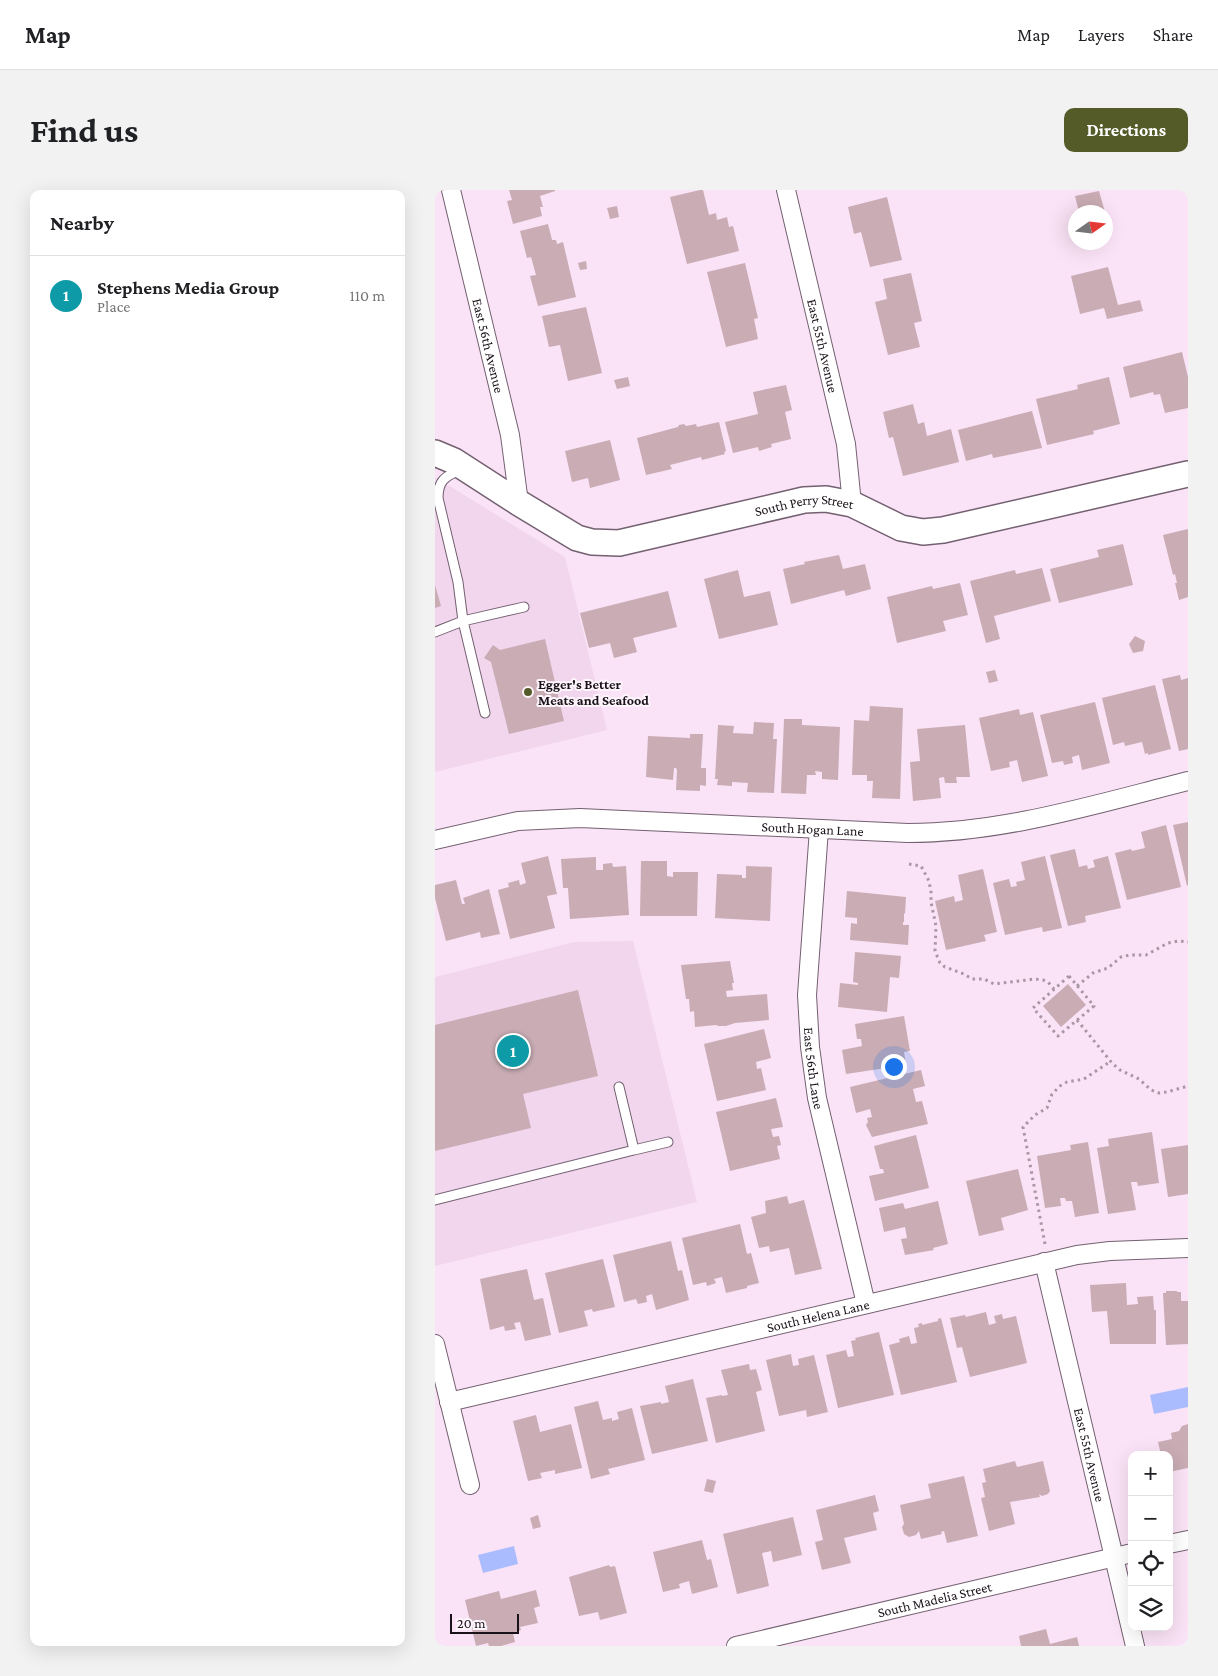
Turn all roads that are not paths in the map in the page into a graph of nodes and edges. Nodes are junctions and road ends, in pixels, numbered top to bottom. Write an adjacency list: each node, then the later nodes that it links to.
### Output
1 (451, 190): 6 (street, East 56th Avenue)
2 (786, 190): 7 (street, East 55th Avenue)
3 (435, 453): 4 (street, South Perry Street)
4 (465, 468): 6 (street, South Perry Street); 9 (lane)
5 (1188, 474): 7 (street, South Perry Street)
6 (519, 503): 7 (street, South Perry Street)
7 (852, 504)
8 (524, 607): 9 (lane)
9 (463, 622): 10 (lane); 11 (lane)
10 (435, 632)
11 (485, 712)
12 (1188, 781): 13 (street, South Hogan Lane)
13 (819, 829): 14 (street, South Hogan Lane); 21 (street, East 56th Lane)
14 (435, 840)
15 (619, 1087): 17 (lane)
16 (668, 1142): 17 (lane)
17 (634, 1150): 18 (lane)
18 (435, 1200)
19 (1188, 1248): 20 (street, South Helena Lane)
20 (1045, 1253): 21 (street, South Helena Lane); 28 (street, East 55th Avenue)
21 (866, 1304): 23 (street, South Helena Lane)
22 (435, 1344): 23 (street)
23 (449, 1402): 24 (street)
24 (470, 1485)
25 (1188, 1540): 26 (street)
26 (1173, 1543)
27 (1128, 1554): 28 (street, South Madelia Street)
28 (1114, 1557): 29 (street, South Madelia Street); 30 (street, East 55th Avenue)
29 (736, 1646)
30 (1135, 1646)

